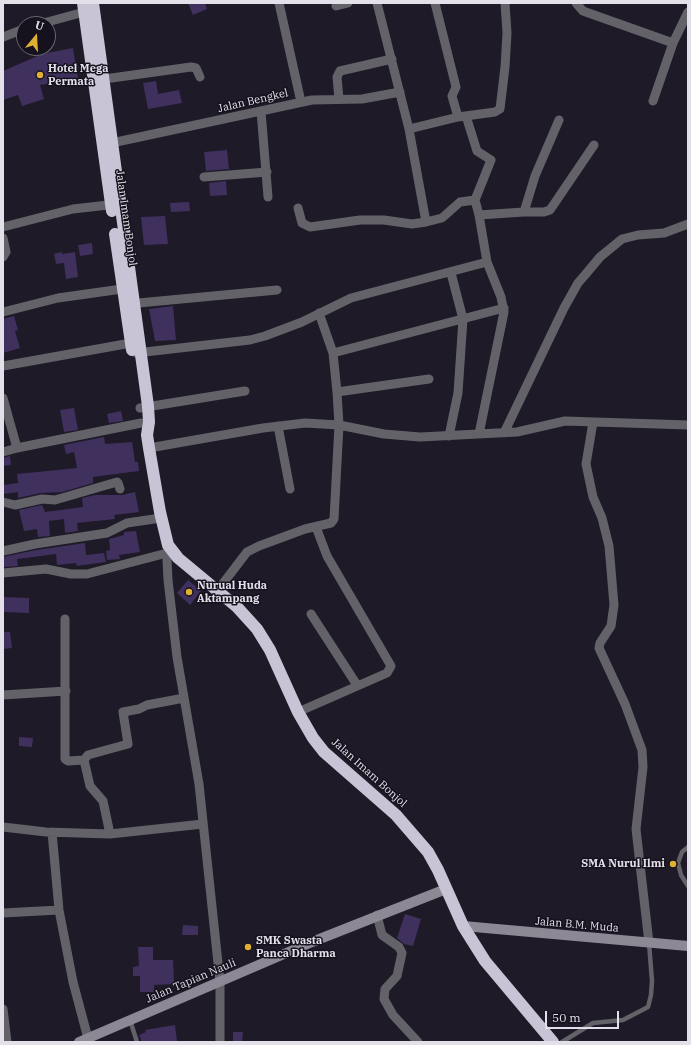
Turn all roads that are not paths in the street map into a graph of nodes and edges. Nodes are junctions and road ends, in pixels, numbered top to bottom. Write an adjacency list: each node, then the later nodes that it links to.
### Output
1 (279, 3): 20 (street)
2 (348, 3): 7 (street)
3 (377, 3): 14 (street)
4 (436, 3): 22 (street)
5 (504, 3): 22 (street)
6 (576, 3): 13 (street)
7 (336, 6)
8 (88, 7): 10 (street); 16 (highway, Jalan Imam Bonjol)
9 (688, 12): 13 (street)
10 (56, 18)
11 (16, 32): 12 (street)
12 (3, 37)
13 (673, 43): 19 (street)
14 (392, 59): 17 (street); 18 (street)
15 (200, 77): 16 (street)
16 (98, 80): 25 (highway, Jalan Imam Bonjol)
17 (400, 92): 18 (street, Jalan Bengkel); 24 (street)
18 (339, 99): 20 (street, Jalan Bengkel)
19 (653, 101)
20 (301, 102): 21 (street, Jalan Bengkel)
21 (261, 111): 25 (street, Jalan Bengkel); 27 (street)
22 (462, 117): 24 (street); 30 (street)
23 (559, 120): 33 (street)
24 (408, 129): 35 (street)
25 (107, 144): 31 (highway, Jalan Imam Bonjol)
26 (594, 145): 33 (street)
27 (267, 172): 28 (street); 29 (street)
28 (204, 177)
29 (268, 197)
30 (475, 200): 34 (street); 35 (street)
31 (116, 204): 37 (street); 42 (highway, Jalan Imam Bonjol); 44 (highway, Jalan Imam Bonjol)
32 (298, 208): 35 (street)
33 (524, 212): 34 (street)
34 (479, 215): 40 (street)
35 (426, 222)
36 (688, 224): 62 (street)
37 (3, 227)
38 (3, 238): 39 (street)
39 (3, 257)
40 (487, 262): 41 (street); 45 (street)
41 (451, 273): 47 (street); 48 (street)
42 (122, 289): 44 (highway, Jalan Imam Bonjol); 46 (street)
43 (277, 290): 44 (street)
44 (129, 304): 49 (highway, Jalan Imam Bonjol)
45 (504, 308): 48 (street); 63 (street)
46 (3, 312)
47 (319, 313): 49 (street); 50 (street)
48 (463, 319): 50 (street); 64 (street)
49 (135, 350): 51 (street); 56 (highway, Jalan Imam Bonjol)
50 (333, 354): 54 (street)
51 (3, 366)
52 (429, 380): 54 (street)
53 (245, 391): 56 (street)
54 (337, 392): 59 (street)
55 (3, 398): 65 (street)
56 (144, 407): 57 (highway, Jalan Imam Bonjol)
57 (145, 422): 65 (street); 66 (highway, Jalan Imam Bonjol)
58 (593, 422): 60 (street); 62 (street); 96 (street)
59 (339, 424): 61 (street); 64 (street); 72 (street)
60 (688, 425)
61 (278, 426): 66 (street); 69 (street)
62 (504, 433): 63 (street)
63 (479, 434): 64 (street)
64 (449, 436)
65 (17, 448): 67 (street)
66 (149, 448): 71 (highway, Jalan Imam Bonjol)
67 (3, 452)
68 (120, 489): 70 (street)
69 (290, 489)
70 (3, 502)
71 (161, 518): 73 (highway, Jalan Imam Bonjol); 74 (street)
72 (316, 527): 76 (street); 79 (street)
73 (168, 549): 75 (street); 76 (highway, Jalan Imam Bonjol); 82 (street)
74 (3, 551)
75 (3, 573)
76 (218, 590): 83 (highway, Jalan Imam Bonjol)
77 (311, 614): 79 (street)
78 (65, 619): 80 (street)
79 (357, 685): 83 (street)
80 (66, 691): 81 (street); 84 (street)
81 (3, 695)
82 (184, 698): 84 (street); 85 (street)
83 (298, 712): 91 (highway, Jalan Imam Bonjol)
84 (84, 760): 88 (street)
85 (203, 824): 88 (street); 98 (street)
86 (3, 827): 87 (street)
87 (52, 832): 88 (street); 92 (street)
88 (110, 834)
89 (688, 847): 90 (lane)
90 (688, 886)
91 (446, 888): 94 (main road, Jalan Tapian Nauli); 95 (highway, Jalan Imam Bonjol)
92 (59, 910): 93 (street); 101 (street)
93 (3, 913)
94 (377, 915): 98 (main road, Jalan Tapian Nauli); 105 (street)
95 (463, 926): 96 (main road, Jalan B.M. Muda); 106 (highway, Jalan Imam Bonjol)
96 (649, 944): 97 (main road, Jalan B.M. Muda); 107 (lane)
97 (688, 946)
98 (220, 982): 100 (main road, Jalan Tapian Nauli); 104 (street)
99 (3, 1009): 102 (street)
100 (130, 1020): 101 (main road, Jalan Tapian Nauli); 103 (lane)
101 (85, 1041)
102 (7, 1042)
103 (137, 1042)
104 (220, 1042)
105 (418, 1042)
106 (553, 1042)
107 (562, 1042)

